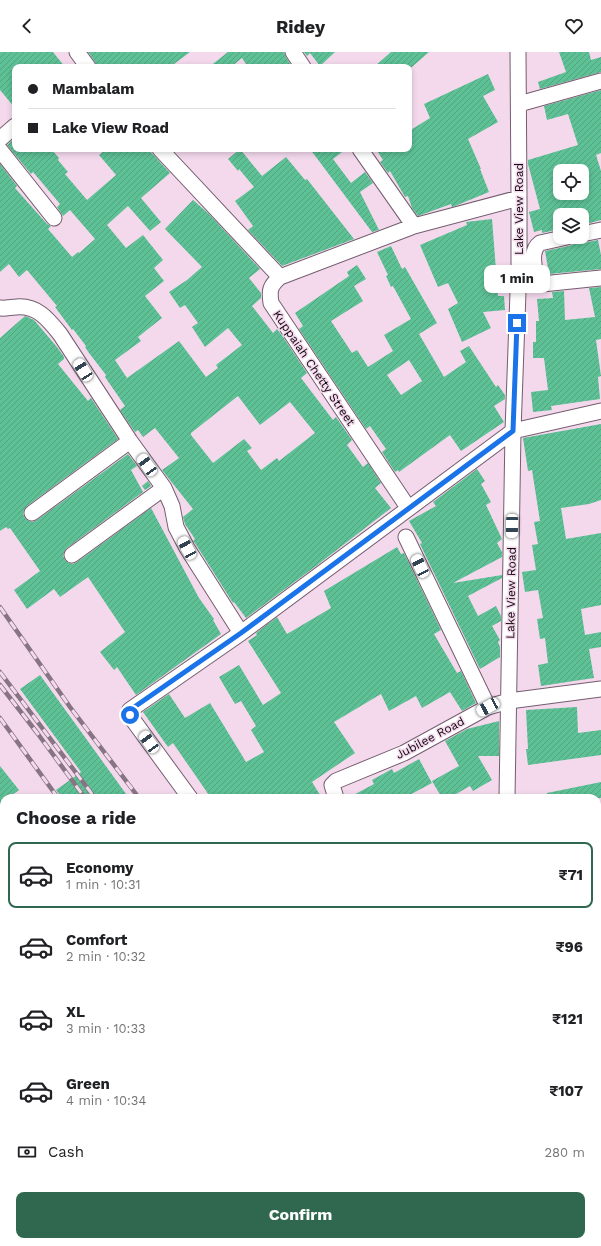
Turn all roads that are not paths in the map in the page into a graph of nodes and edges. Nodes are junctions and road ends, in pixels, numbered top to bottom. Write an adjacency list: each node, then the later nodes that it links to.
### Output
1 (77, 52): 4 (street)
2 (293, 52): 5 (street)
3 (518, 52): 7 (street, Lake View Road)
4 (84, 64)
5 (301, 64)
6 (601, 81): 7 (street)
7 (519, 104): 13 (street, Lake View Road)
8 (12, 129): 9 (street)
9 (0, 139)
10 (0, 150): 14 (street)
11 (163, 152): 21 (street)
12 (362, 152): 15 (street)
13 (519, 198): 15 (street); 20 (street, Lake View Road)
14 (54, 218)
15 (414, 226): 21 (street)
16 (601, 230): 17 (street)
17 (589, 233)
18 (553, 240): 19 (street)
19 (535, 263): 20 (street); 23 (street)
20 (519, 264): 24 (street, Lake View Road)
21 (280, 277): 30 (street, Kuppaiah Chetty Street)
22 (601, 278): 23 (street)
23 (537, 281): 24 (street)
24 (520, 283): 27 (street, Lake View Road)
25 (0, 308): 28 (street)
26 (601, 411): 27 (street)
27 (513, 431): 34 (street); 36 (street, Lake View Road)
28 (130, 441): 29 (street); 31 (street)
29 (164, 488): 33 (street); 34 (street)
30 (405, 503)
31 (32, 512)
32 (406, 537): 37 (street)
33 (72, 555)
34 (241, 633): 39 (street)
35 (601, 689): 36 (street, Jubilee Road)
36 (509, 701): 37 (street, Jubilee Road); 40 (street, Lake View Road)
37 (488, 707): 38 (street, Jubilee Road)
38 (334, 791)
39 (187, 794)
40 (507, 794)

